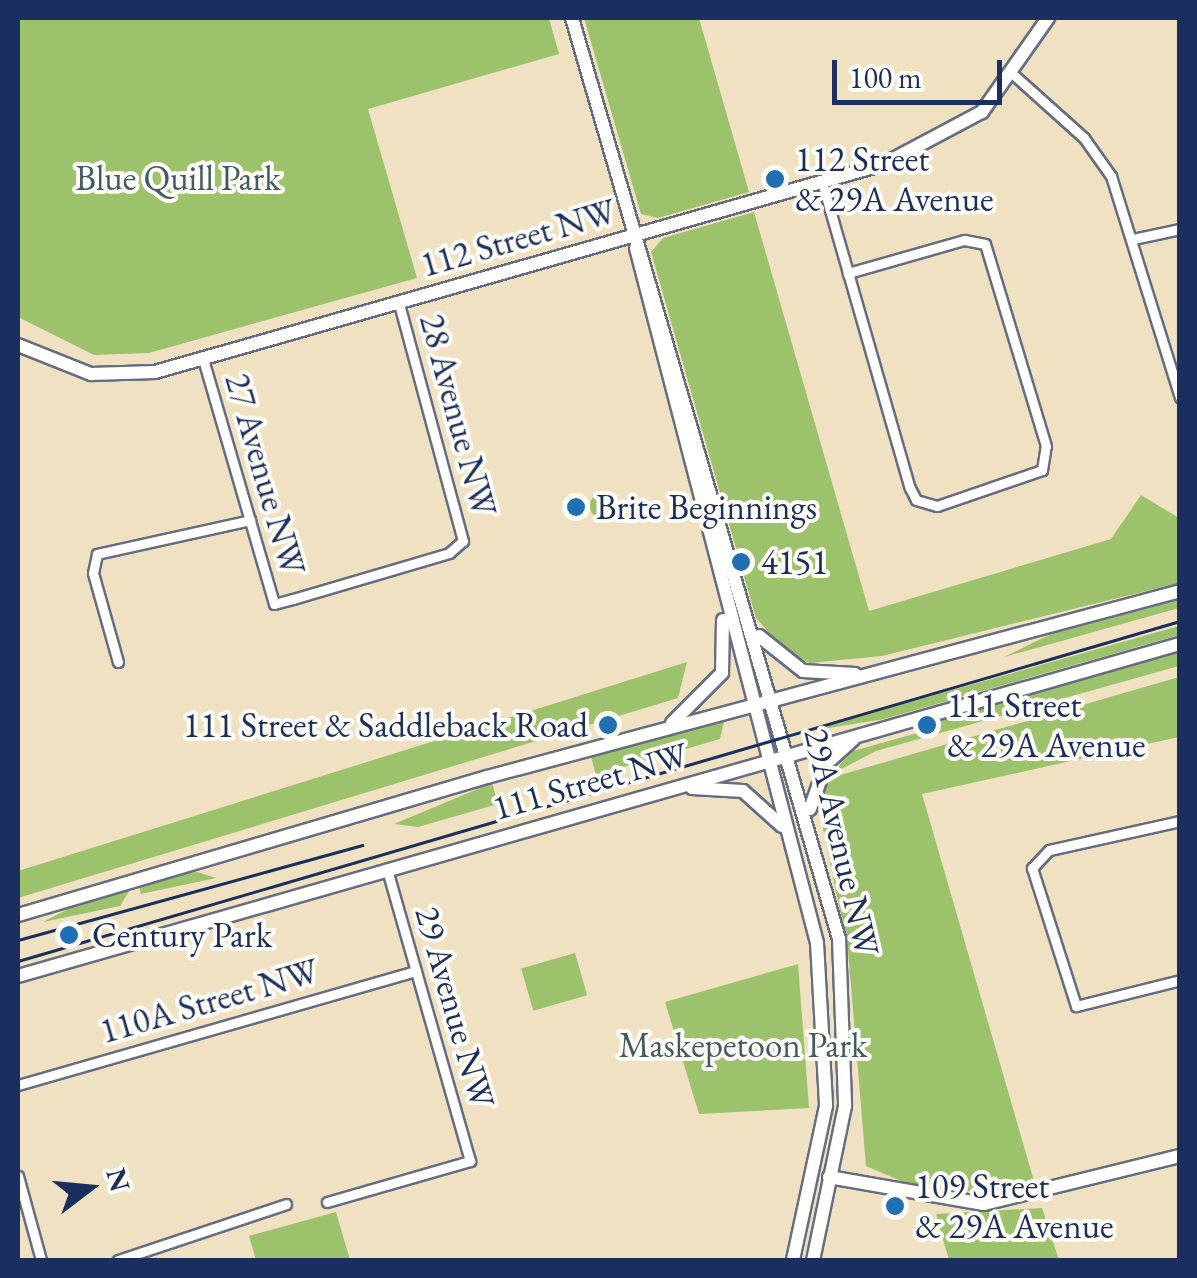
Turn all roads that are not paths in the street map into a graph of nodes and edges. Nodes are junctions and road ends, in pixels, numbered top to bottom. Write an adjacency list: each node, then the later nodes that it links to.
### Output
1 (572, 18): 6 (street)
2 (1048, 18): 3 (street)
3 (1016, 76): 4 (street, 112 Street NW); 7 (street)
4 (822, 182): 6 (street, 112 Street NW); 8 (street)
5 (1180, 229): 7 (street)
6 (635, 235): 9 (street, 112 Street NW); 15 (street, 29A Avenue NW); 17 (street, 29A Avenue NW)
7 (1133, 238): 12 (street)
8 (848, 273): 8 (street)
9 (399, 303): 11 (street, 112 Street NW); 16 (street, 28 Avenue NW)
10 (18, 348): 11 (street, 112 Street NW)
11 (203, 359): 13 (street, 27 Avenue NW)
12 (1180, 398)
13 (250, 520): 16 (street, 27 Avenue NW); 19 (street)
14 (1180, 591): 20 (street, 111 Street NW)
15 (723, 602): 22 (street, 29A Avenue NW); 23 (street)
16 (274, 604)
17 (753, 628): 20 (street); 21 (street, 29A Avenue NW)
18 (1180, 644): 24 (street, 111 Street NW)
19 (118, 662)
20 (868, 675): 21 (street, 111 Street NW)
21 (776, 700): 22 (street, 111 Street NW); 25 (street, 29A Avenue NW)
22 (752, 706): 23 (street, 111 Street NW); 26 (street, 29A Avenue NW)
23 (663, 730): 32 (street, 111 Street NW)
24 (859, 735): 25 (street, 111 Street NW); 28 (street)
25 (792, 755): 26 (street, 111 Street NW); 28 (street, 29A Avenue NW)
26 (768, 761): 27 (street, 111 Street NW); 30 (street, 29A Avenue NW)
27 (670, 789): 30 (street); 31 (street, 111 Street NW)
28 (809, 821): 40 (street, 29A Avenue NW)
29 (1180, 821): 35 (street)
30 (797, 858): 38 (street, 29A Avenue NW)
31 (387, 869): 33 (street, 29 Avenue NW); 34 (street, 111 Street NW)
32 (18, 915)
33 (416, 971): 36 (street, 110A Street NW); 41 (street, 29 Avenue NW)
34 (18, 976)
35 (1180, 980)
36 (18, 1085)
37 (1180, 1156): 40 (street)
38 (817, 1174): 40 (street); 45 (street, 29A Avenue NW)
39 (18, 1176): 43 (street)
40 (834, 1178): 46 (street, 29A Avenue NW)
41 (327, 1202)
42 (286, 1204): 44 (street)
43 (41, 1260)
44 (118, 1260)
45 (793, 1260)
46 (813, 1260)

